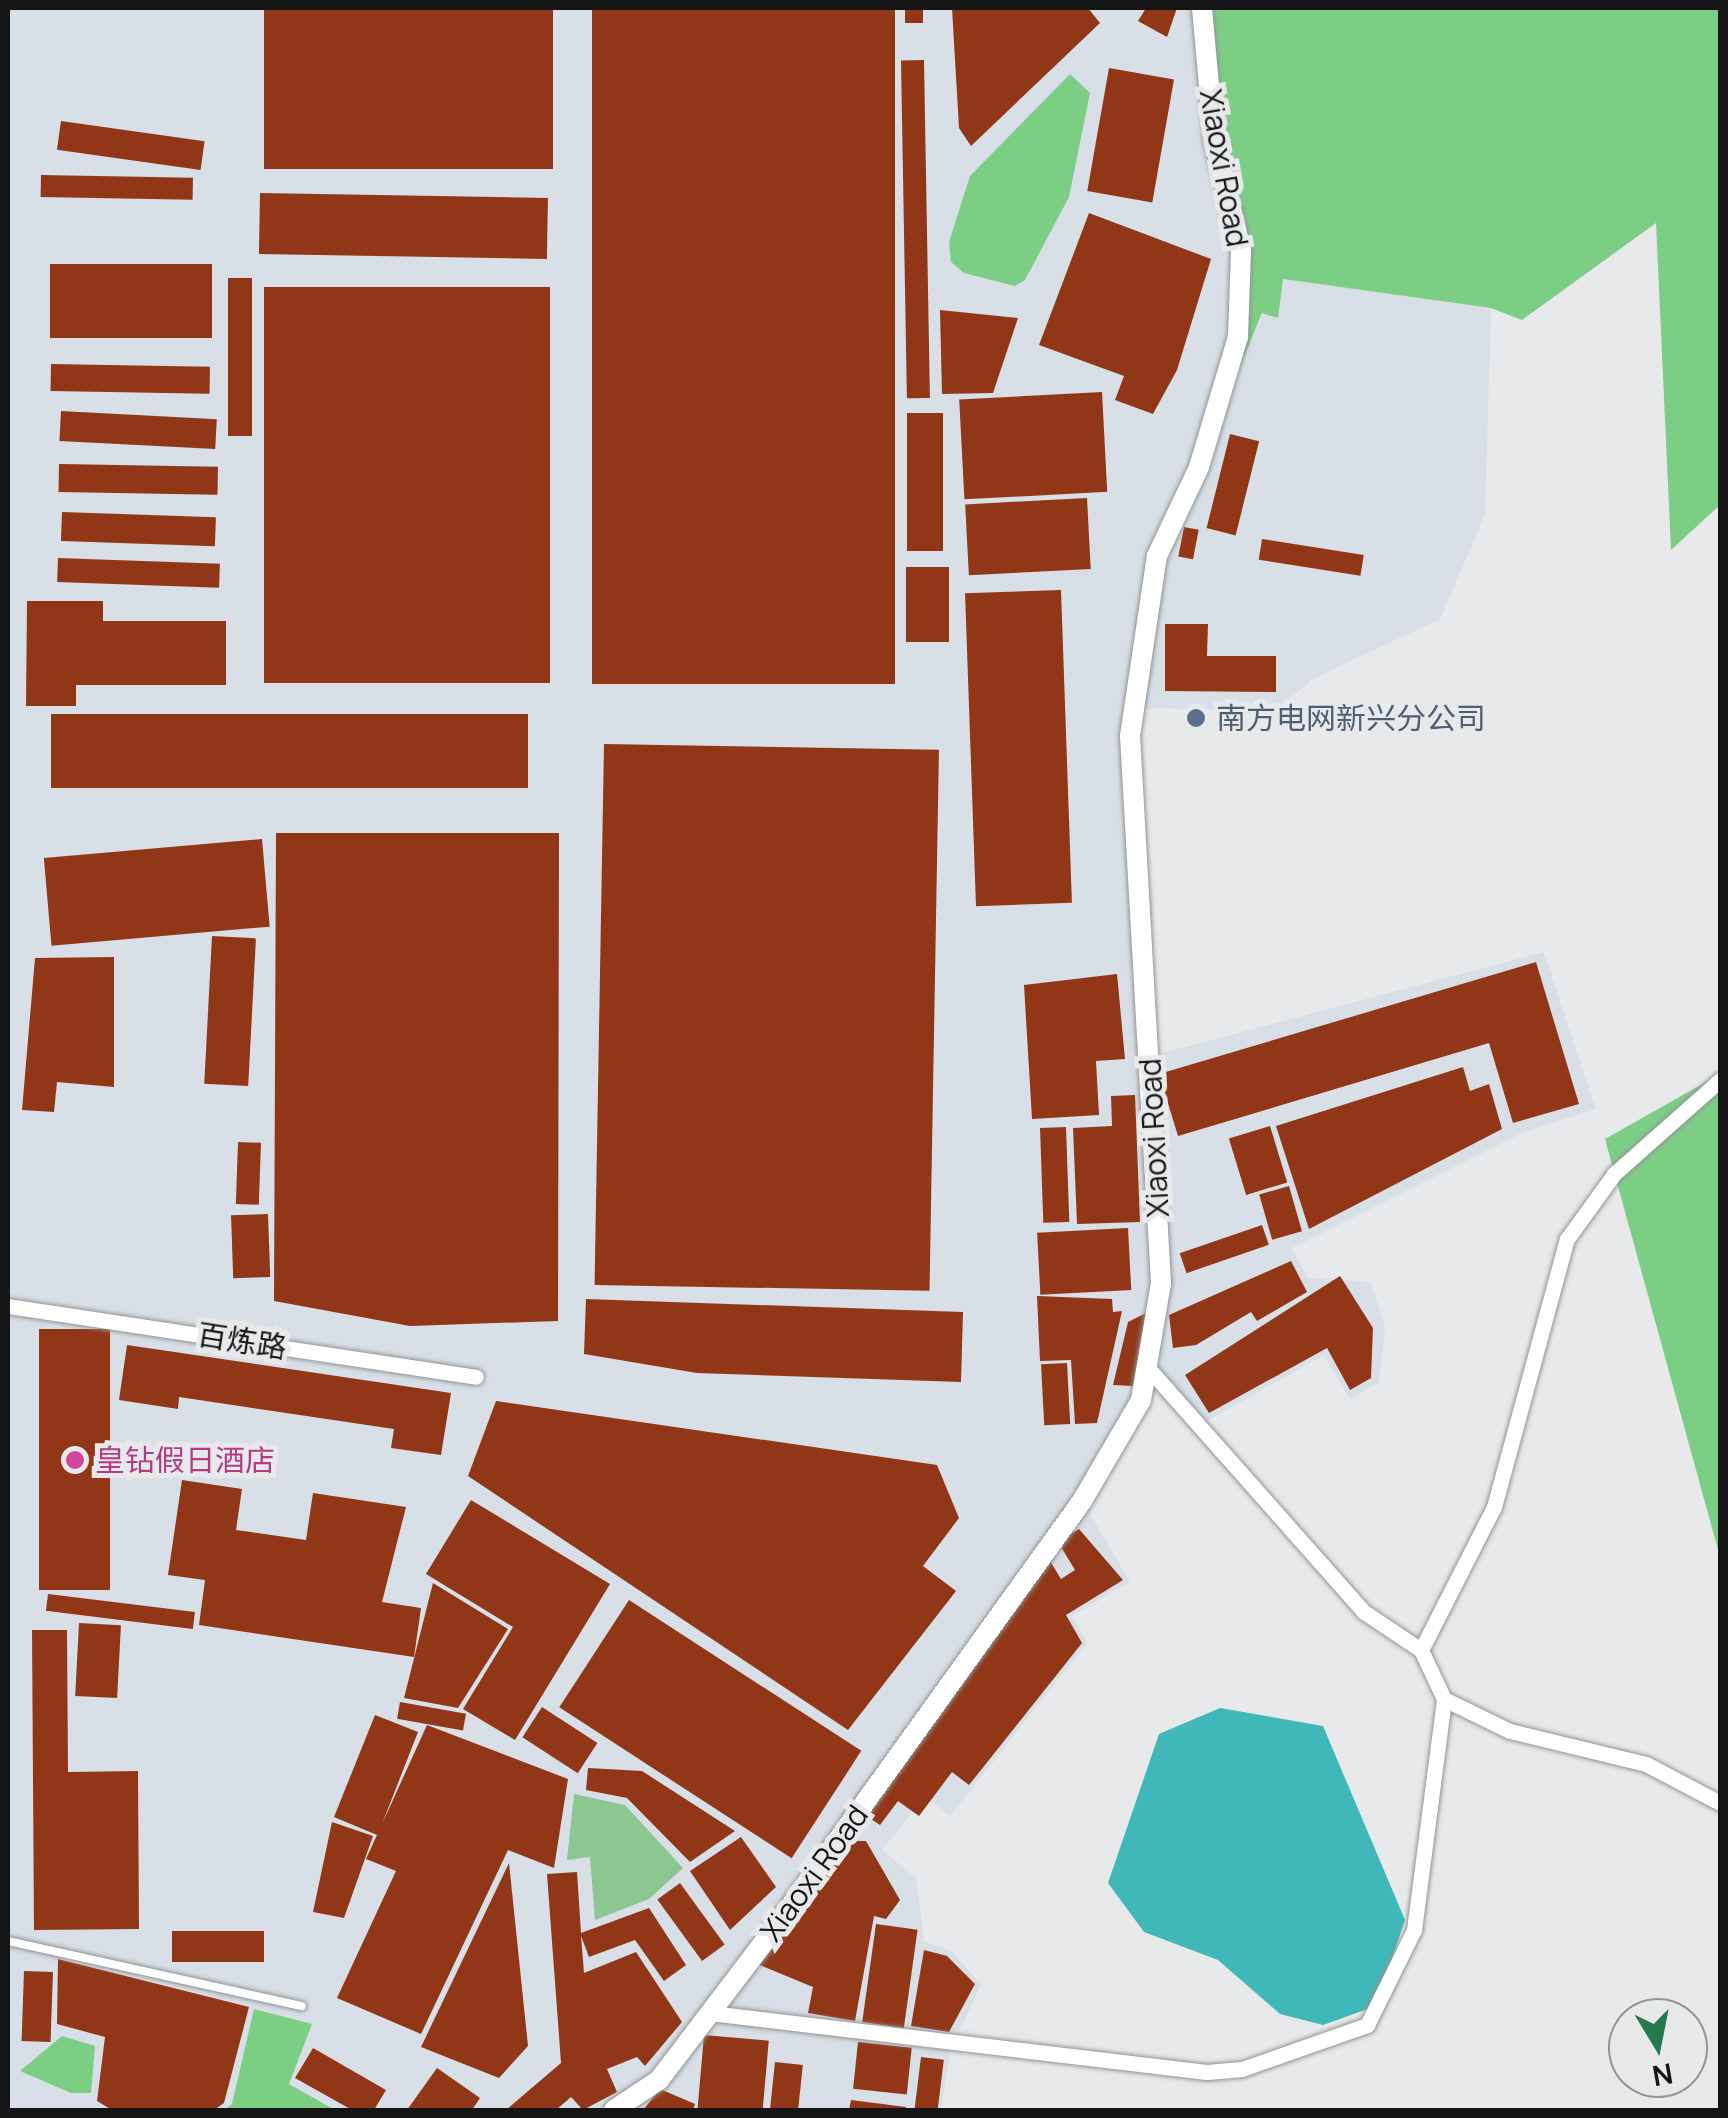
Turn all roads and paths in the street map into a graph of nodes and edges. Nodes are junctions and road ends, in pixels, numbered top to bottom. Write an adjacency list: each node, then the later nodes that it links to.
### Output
1 (1202, 8): 4 (street, Xiaoxi Road)
2 (1720, 1080): 6 (street)
3 (8, 1306): 5 (street, 百炼路)
4 (1147, 1367): 6 (street); 11 (street, Xiaoxi Road)
5 (476, 1377)
6 (1421, 1650): 7 (street)
7 (1444, 1699): 8 (street); 11 (street)
8 (1720, 1803)
9 (8, 1942): 10 (lane)
10 (302, 2006)
11 (710, 2013): 12 (street, Xiaoxi Road)
12 (614, 2110)

